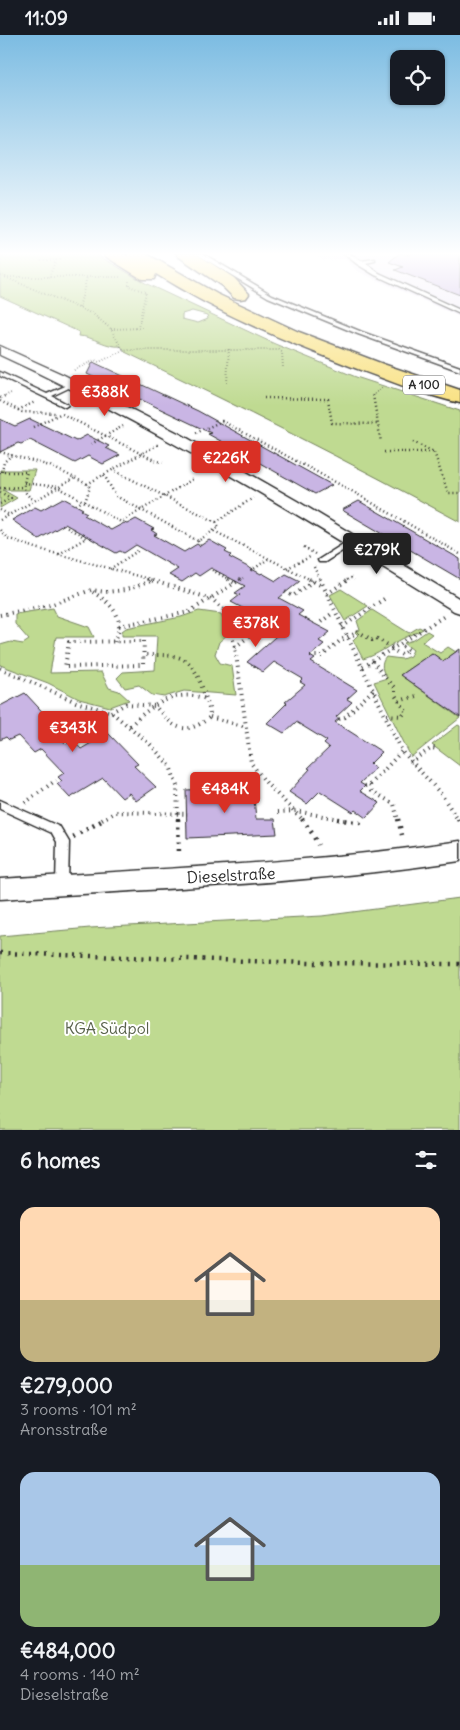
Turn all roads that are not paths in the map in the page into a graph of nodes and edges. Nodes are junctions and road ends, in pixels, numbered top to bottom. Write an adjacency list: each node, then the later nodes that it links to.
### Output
1 (223, 304): 12 (highway, A 100)
2 (259, 304): 9 (highway, A 100)
3 (290, 304): 7 (lane)
4 (442, 304): 5 (lane)
5 (460, 312)
6 (0, 350): 10 (street)
7 (460, 369)
8 (0, 374): 11 (lane)
9 (460, 382)
10 (72, 385): 11 (lane); 14 (street)
11 (47, 396): 13 (lane)
12 (460, 397)
13 (65, 405)
14 (354, 541): 15 (lane); 16 (street)
15 (322, 560)
16 (455, 610)
17 (0, 804): 19 (lane)
18 (460, 851): 19 (street, Dieselstraße)
19 (62, 885): 20 (street, Dieselstraße)
20 (0, 889)

